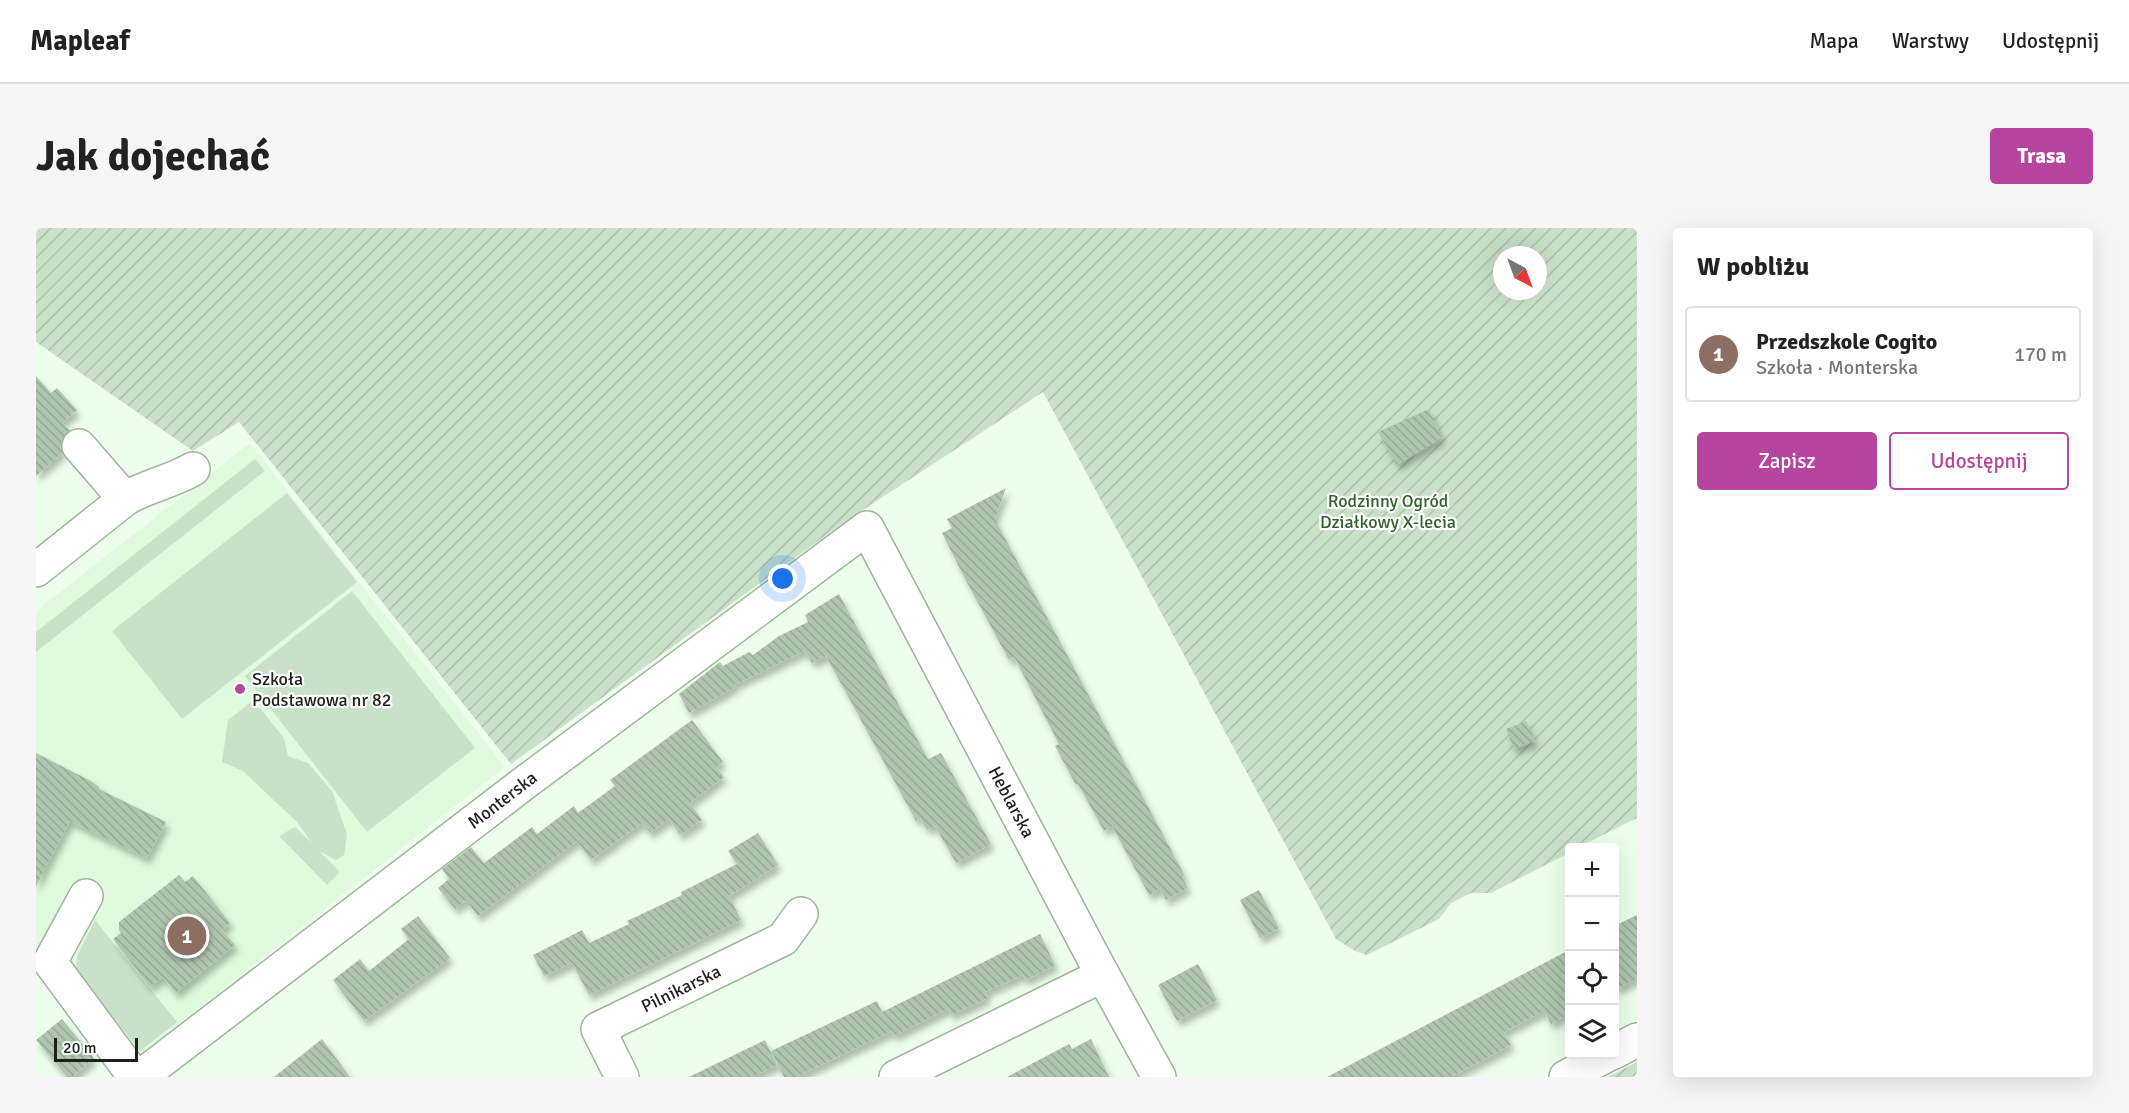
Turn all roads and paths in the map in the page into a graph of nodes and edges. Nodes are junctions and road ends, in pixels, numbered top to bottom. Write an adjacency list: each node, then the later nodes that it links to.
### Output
1 (79, 446): 3 (street)
2 (193, 469): 3 (street)
3 (125, 499): 5 (street)
4 (867, 528): 8 (street, Heblarska); 13 (street, Monterska)
5 (36, 570)
6 (86, 896): 12 (street)
7 (801, 914): 14 (street, Pilnikarska)
8 (1103, 975): 15 (street); 16 (street, Heblarska)
9 (1637, 1040): 10 (street)
10 (1619, 1049)
11 (1600, 1059): 17 (street)
12 (135, 1077)
13 (140, 1077)
14 (622, 1077)
15 (896, 1077)
16 (1159, 1077)
17 (1566, 1077)

